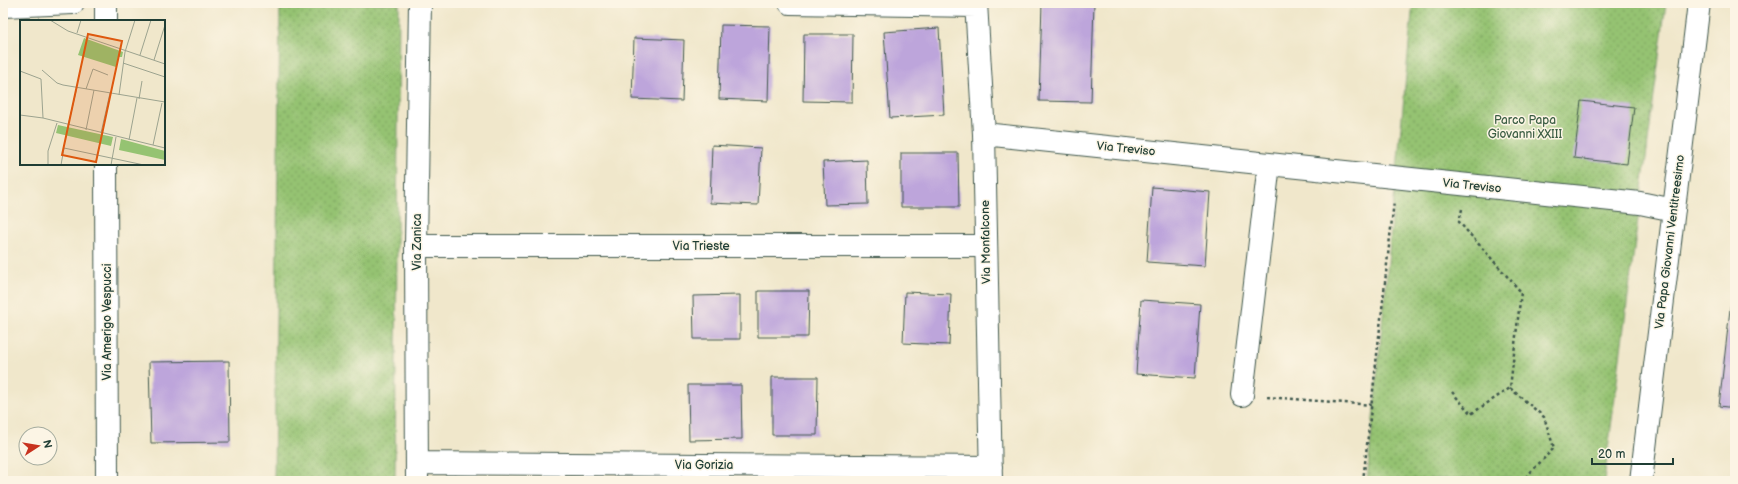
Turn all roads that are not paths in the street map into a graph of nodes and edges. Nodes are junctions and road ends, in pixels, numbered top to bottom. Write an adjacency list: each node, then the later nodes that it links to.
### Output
1 (73, 3): 7 (street)
2 (106, 3): 8 (street)
3 (420, 3): 13 (street, Via Zanica)
4 (790, 3): 6 (street)
5 (1699, 3): 12 (street, Via Papa Giovanni Ventitreesimo)
6 (976, 4): 9 (street, Via Monfalcone)
7 (3, 6)
8 (106, 20)
9 (984, 134): 10 (street, Via Treviso); 14 (street, Via Monfalcone)
10 (1269, 164): 12 (street, Via Treviso); 15 (street)
11 (106, 165): 18 (street, Via Amerigo Vespucci)
12 (1674, 210): 19 (street, Via Papa Giovanni Ventitreesimo)
13 (416, 246): 14 (street, Via Trieste); 16 (street, Via Zanica)
14 (986, 246): 17 (street, Via Monfalcone)
15 (1242, 395)
16 (417, 472): 17 (street, Via Gorizia)
17 (991, 474)
18 (107, 481)
19 (1641, 481)

